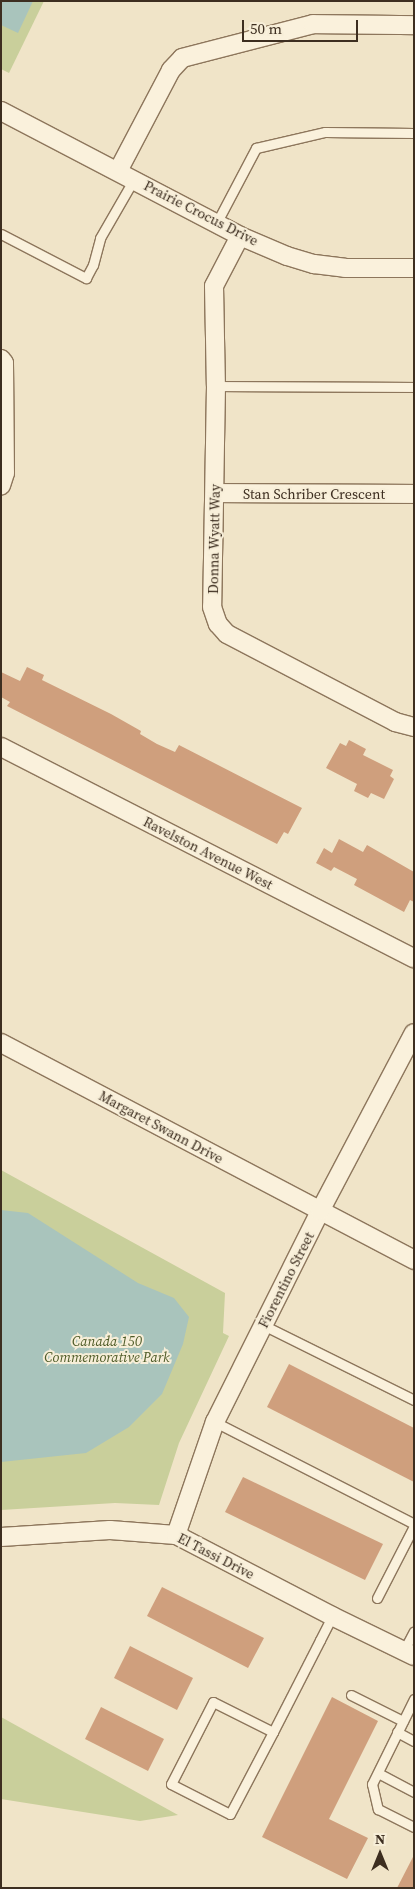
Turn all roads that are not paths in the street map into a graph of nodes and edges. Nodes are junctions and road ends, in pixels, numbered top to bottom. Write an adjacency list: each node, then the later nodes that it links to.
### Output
1 (414, 24): 4 (street)
2 (1, 111): 4 (street, Prairie Crocus Drive)
3 (414, 133): 6 (lane)
4 (118, 171): 5 (street, Prairie Crocus Drive)
5 (134, 179): 6 (street, Prairie Crocus Drive); 7 (lane)
6 (217, 222): 8 (street, Prairie Crocus Drive)
7 (1, 234)
8 (240, 236): 9 (street, Prairie Crocus Drive); 11 (street, Donna Wyatt Way)
9 (414, 268)
10 (1, 358): 13 (street)
11 (216, 386): 12 (lane); 14 (street, Donna Wyatt Way)
12 (414, 387)
13 (1, 485)
14 (215, 493): 15 (street, Stan Schriber Crescent); 16 (street, Donna Wyatt Way)
15 (414, 494)
16 (414, 727)
17 (1, 747): 18 (street, Ravelston Avenue West)
18 (414, 958)
19 (414, 1033): 21 (street, Fiorentino Street)
20 (1, 1043): 21 (street, Margaret Swann Drive)
21 (320, 1211): 22 (street, Margaret Swann Drive); 23 (street, Fiorentino Street)
22 (409, 1254)
23 (263, 1325): 24 (lane); 25 (street, Fiorentino Street)
24 (414, 1400)
25 (215, 1422): 26 (lane); 27 (street, Fiorentino Street)
26 (414, 1525): 29 (lane)
27 (176, 1535): 28 (street, El Tassi Drive); 30 (street, El Tassi Drive)
28 (1, 1537)
29 (377, 1598)
30 (332, 1616): 32 (street, El Tassi Drive); 36 (lane)
31 (414, 1631): 32 (lane)
32 (409, 1653)
33 (351, 1695): 35 (lane)
34 (414, 1699): 35 (lane)
35 (403, 1721): 37 (lane)
36 (273, 1732): 36 (lane)
37 (398, 1732): 38 (lane); 39 (lane)
38 (414, 1741)
39 (378, 1773): 40 (lane); 41 (lane)
40 (414, 1792)
41 (414, 1827)

